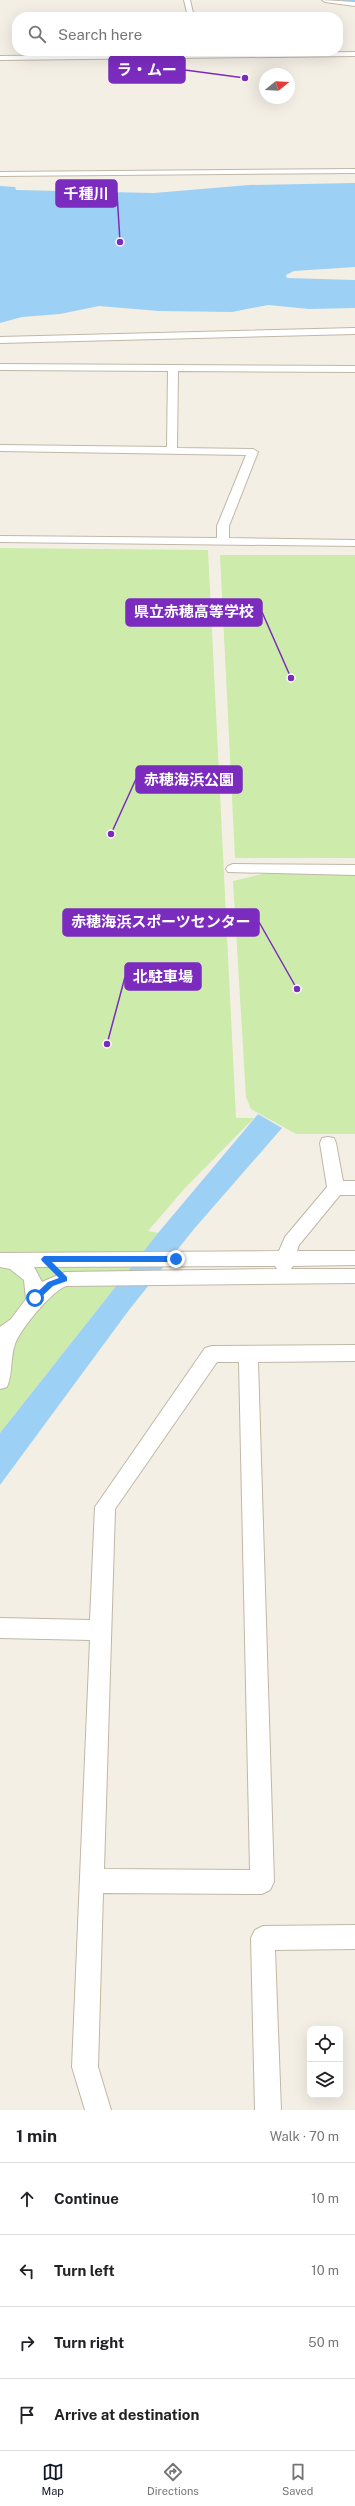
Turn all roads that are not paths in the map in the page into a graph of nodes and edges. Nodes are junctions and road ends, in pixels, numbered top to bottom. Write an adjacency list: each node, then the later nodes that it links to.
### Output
1 (187, 0): 4 (street)
2 (324, 0): 3 (street)
3 (355, 4)
4 (190, 12)
5 (343, 54): 6 (street)
6 (355, 54)
7 (66, 56): 8 (street)
8 (0, 58)
9 (355, 171): 10 (street)
10 (0, 174)
11 (355, 331): 12 (street)
12 (0, 340)
13 (0, 367): 14 (street)
14 (173, 368): 15 (street); 17 (street)
15 (355, 369)
16 (0, 448): 17 (street)
17 (172, 449): 19 (street)
18 (0, 539): 19 (street)
19 (223, 543): 20 (street)
20 (355, 543)
21 (233, 869): 22 (street)
22 (355, 870)
23 (328, 1143): 24 (street)
24 (336, 1188): 25 (street); 26 (street)
25 (355, 1188)
26 (286, 1258): 27 (street); 28 (street); 30 (street)
27 (355, 1258)
28 (44, 1259): 29 (street); 32 (street)
29 (3, 1260): 33 (street)
30 (282, 1276): 31 (street); 32 (street)
31 (355, 1276)
32 (64, 1279): 33 (street)
33 (35, 1298): 34 (street)
34 (7, 1332): 37 (street)
35 (355, 1353): 36 (street)
36 (248, 1355): 39 (street); 40 (street)
37 (0, 1381)
38 (0, 1628): 39 (street)
39 (102, 1630): 40 (street)
40 (91, 1881): 42 (street)
41 (355, 1937): 43 (street)
42 (98, 2110)
43 (268, 2110)

